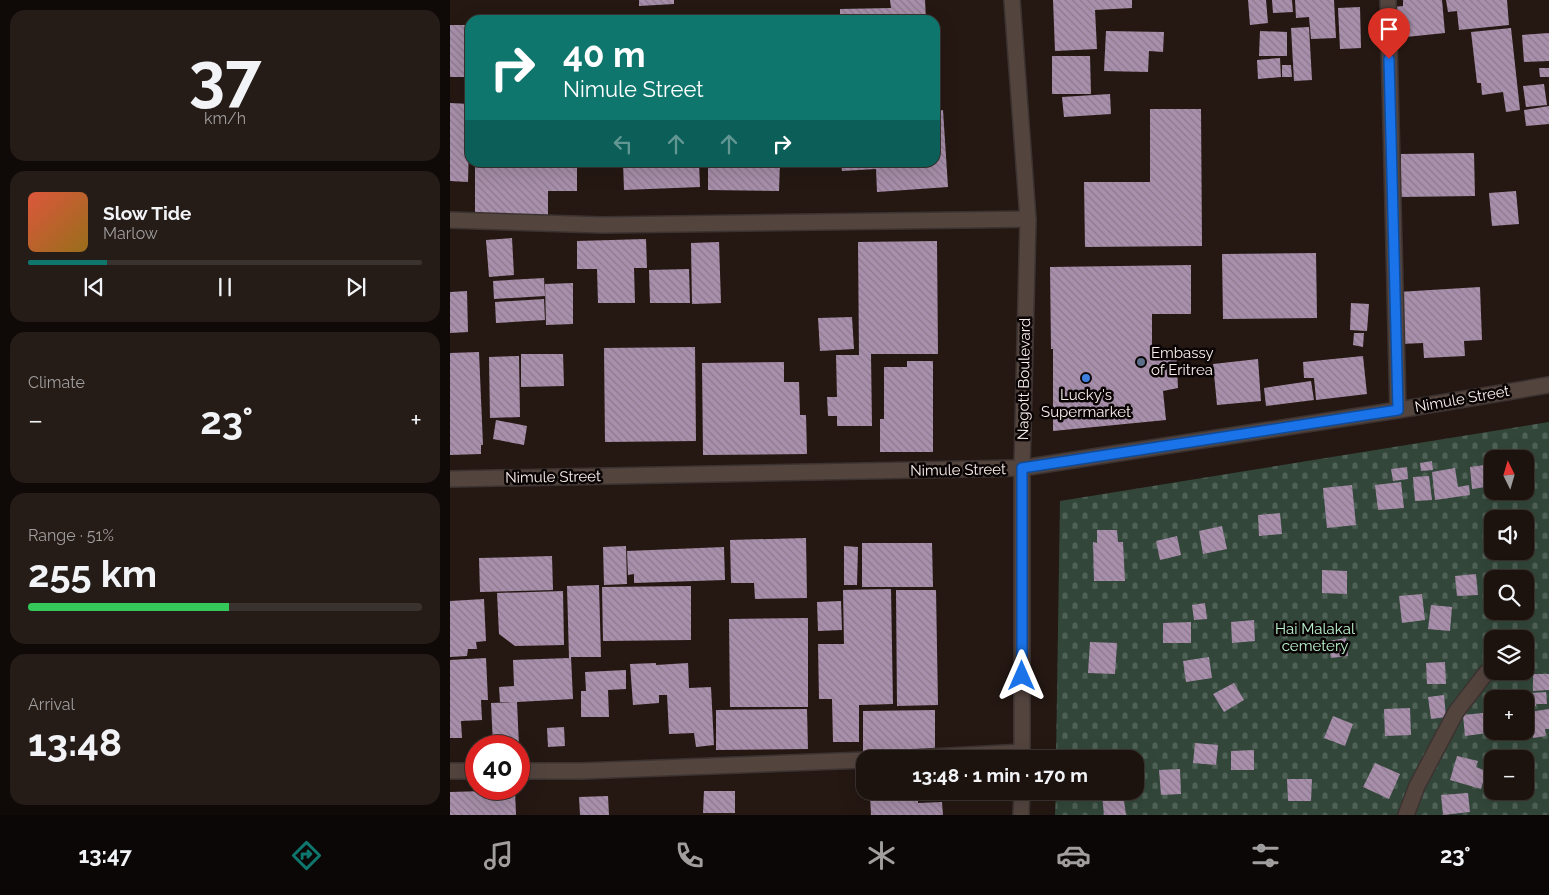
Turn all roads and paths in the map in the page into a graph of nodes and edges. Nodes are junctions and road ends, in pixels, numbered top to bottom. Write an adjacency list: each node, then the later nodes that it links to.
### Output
1 (1012, 0): 3 (street, Nagott Boulevard)
2 (1388, 0): 6 (street)
3 (1028, 219): 4 (street); 7 (street, Nagott Boulevard)
4 (450, 220)
5 (1549, 385): 6 (street, Nimule Street)
6 (1398, 410): 7 (street, Nimule Street)
7 (1022, 468): 8 (street, Nimule Street); 10 (street, Nagott Boulevard)
8 (450, 479)
9 (1484, 676): 17 (street)
10 (1022, 750)
11 (856, 760): 14 (street)
12 (450, 771): 13 (street)
13 (465, 771)
14 (530, 771)
15 (1022, 800): 16 (street)
16 (1021, 815)
17 (1406, 815)

